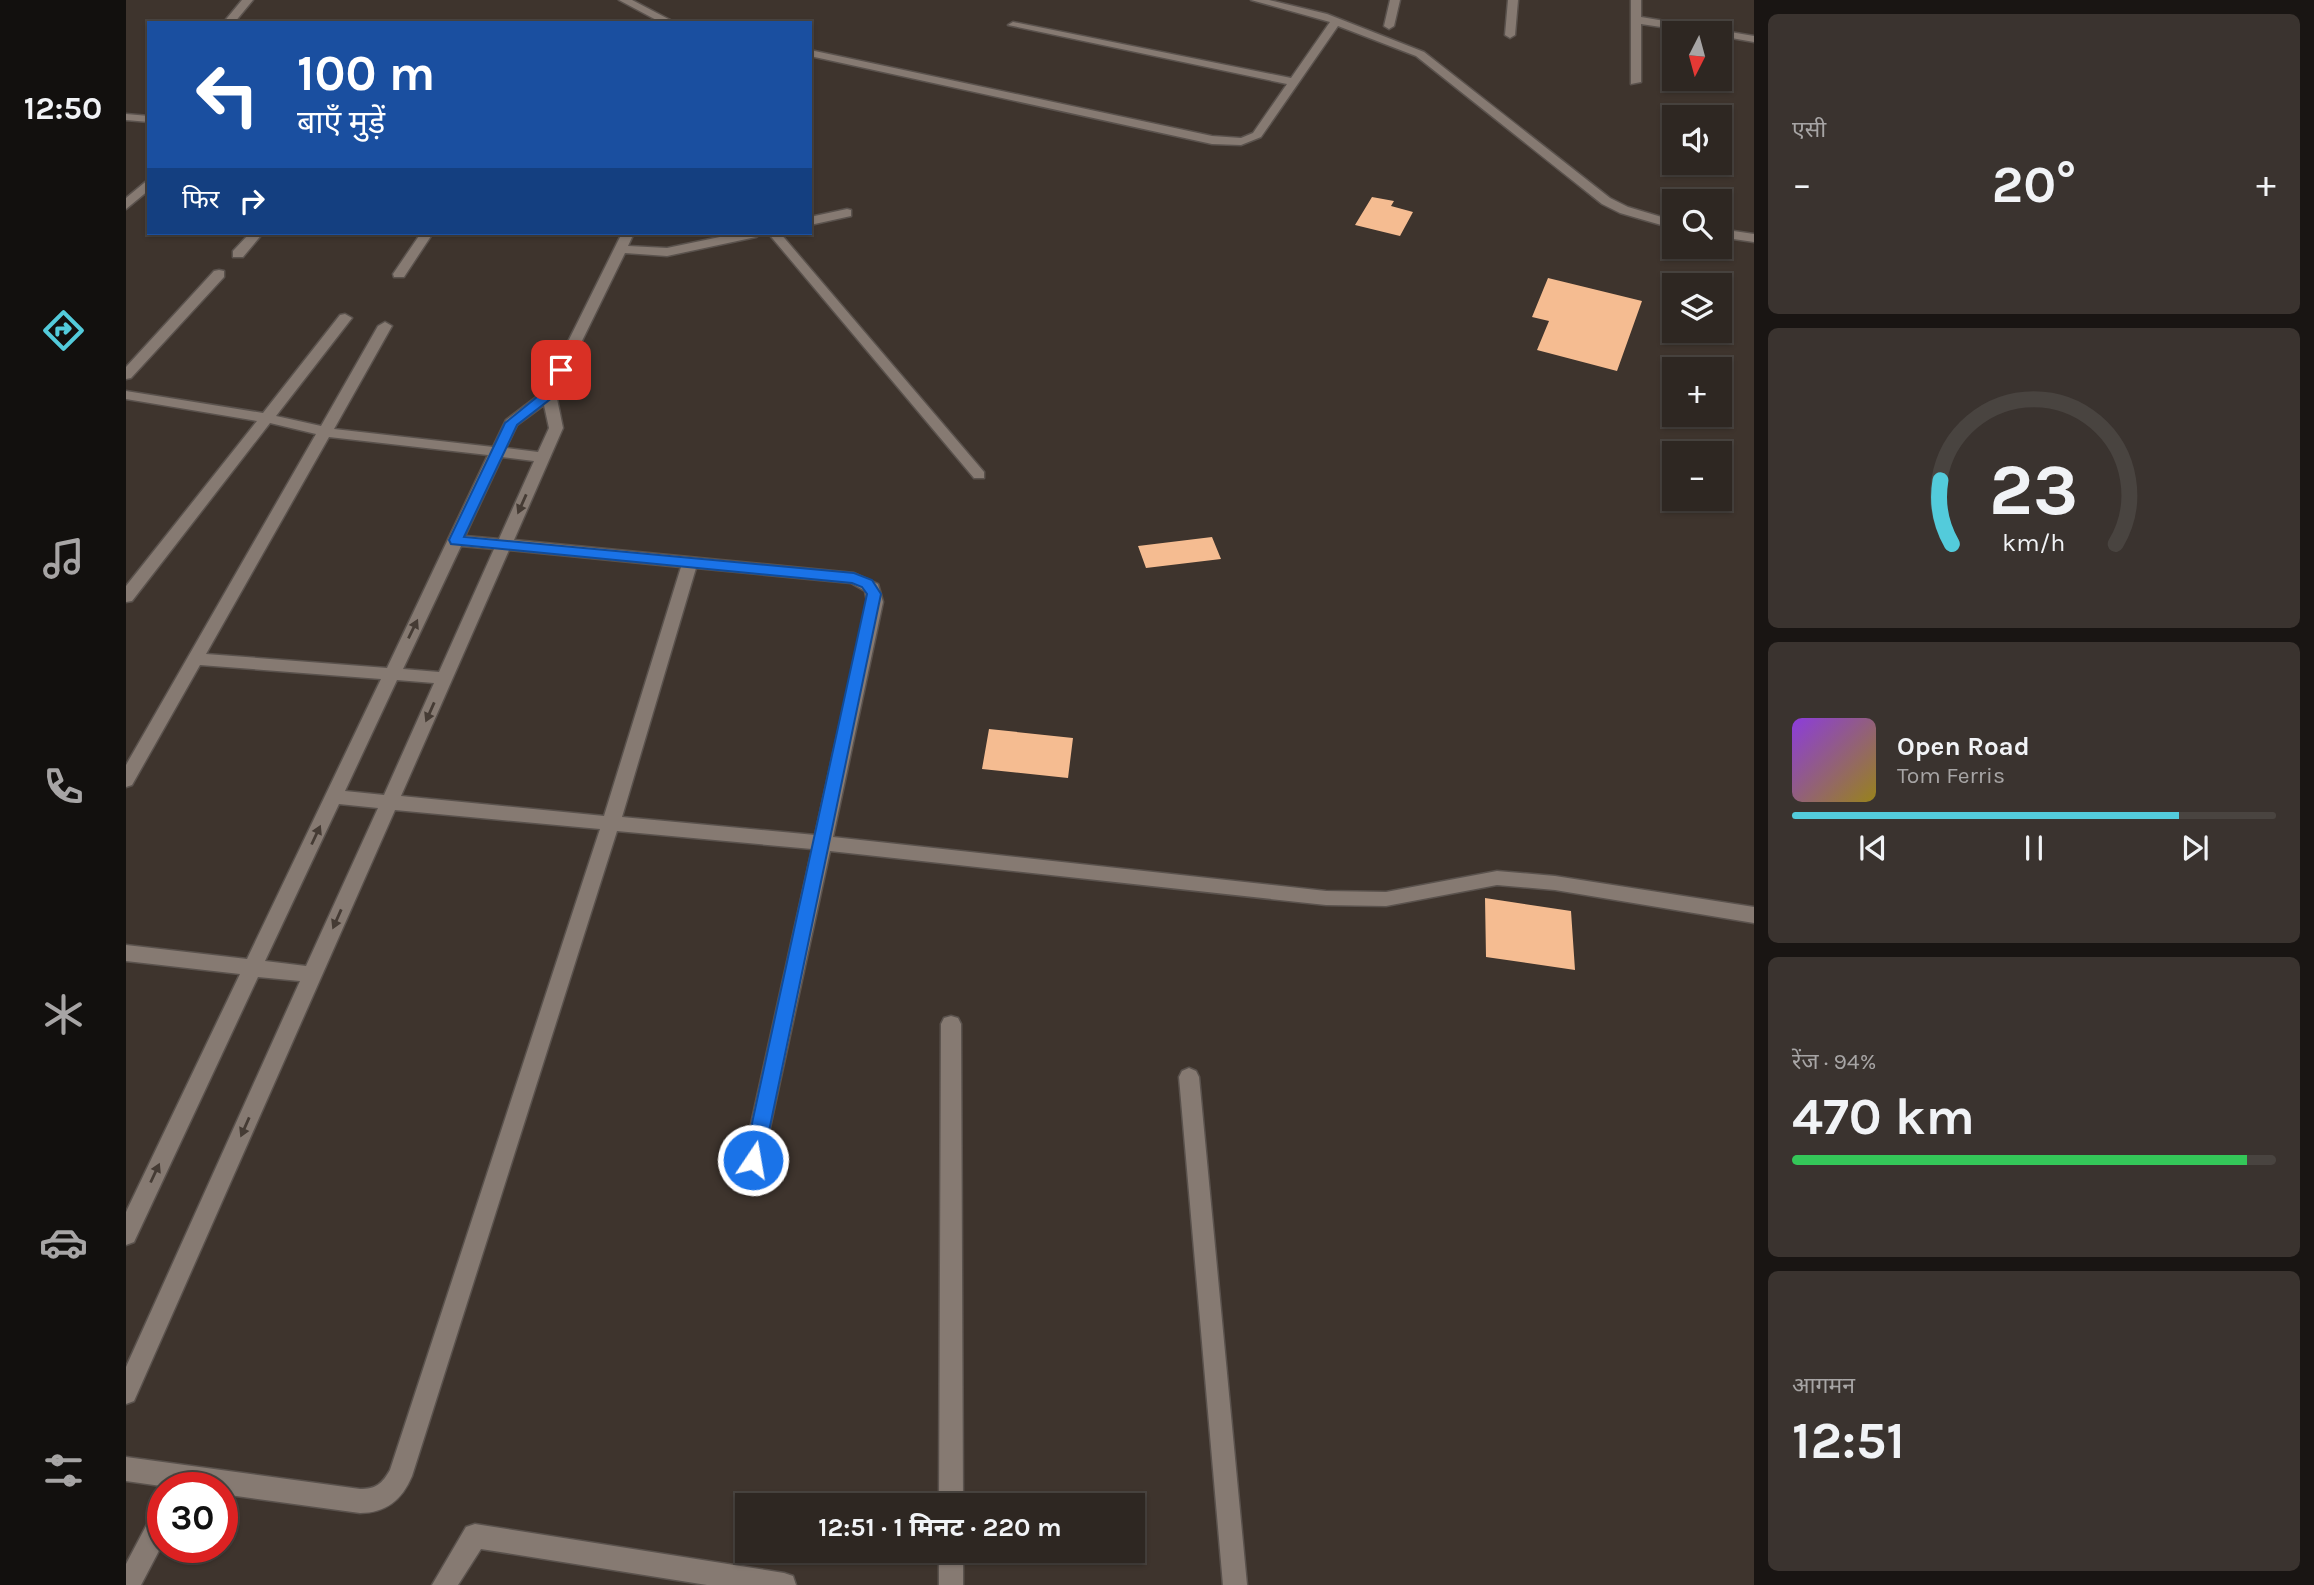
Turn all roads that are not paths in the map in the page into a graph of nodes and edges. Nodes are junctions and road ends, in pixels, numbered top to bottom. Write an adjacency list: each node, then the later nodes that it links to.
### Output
1 (248, 0): 8 (street)
2 (624, 0): 9 (street)
3 (1395, 0): 13 (street)
4 (1513, 0): 14 (street)
5 (1636, 0): 7 (street)
6 (1264, 1): 10 (street)
7 (1637, 20): 12 (street); 19 (street)
8 (230, 21)
9 (667, 21)
10 (1336, 21): 18 (street); 26 (street)
11 (1013, 24): 18 (street)
12 (1662, 24)
13 (1389, 26)
14 (1510, 35)
15 (1732, 35): 16 (street)
16 (1754, 39)
17 (812, 53): 18 (street)
18 (1294, 82)
19 (1635, 82)
20 (126, 117): 21 (street)
21 (147, 118)
22 (147, 185): 23 (street)
23 (126, 205)
24 (847, 213): 25 (street)
25 (812, 221)
26 (1662, 221)
27 (255, 235): 35 (street)
28 (426, 235): 37 (street)
29 (627, 235): 34 (street)
30 (747, 235): 34 (street)
31 (776, 235): 47 (street)
32 (1732, 235): 33 (street)
33 (1754, 239)
34 (621, 250): 41 (street)
35 (238, 254)
36 (219, 274): 40 (street)
37 (399, 274)
38 (345, 318): 43 (street)
39 (385, 326): 44 (street)
40 (126, 375)
41 (549, 394): 45 (street); 46 (street)
42 (126, 396): 43 (street)
43 (266, 418): 44 (street); 51 (street)
44 (325, 432): 45 (street); 52 (street)
45 (497, 453): 46 (street); 48 (street)
46 (543, 457): 49 (street, one-way to 49)
47 (979, 475)
48 (456, 540): 49 (street); 53 (street, one-way to 48)
49 (504, 545): 50 (street); 54 (street)
50 (690, 562): 58 (street); 59 (street)
51 (126, 597)
52 (195, 659): 53 (street); 55 (street)
53 (392, 673): 54 (street); 56 (street)
54 (444, 678): 57 (street, one-way to 57)
55 (126, 779)
56 (334, 797): 57 (street); 62 (street, one-way to 56)
57 (390, 802): 58 (street); 63 (street, one-way to 63)
58 (611, 823): 59 (street); 71 (street)
59 (822, 843): 60 (street); 66 (street)
60 (1754, 915)
61 (126, 953): 62 (street)
62 (252, 968): 63 (street); 67 (street, one-way to 62)
63 (313, 975): 68 (street, one-way to 68)
64 (951, 1024): 72 (street)
65 (1189, 1077): 80 (street)
66 (753, 1160)
67 (126, 1235)
68 (126, 1393)
69 (126, 1469): 70 (street)
70 (147, 1474)
71 (238, 1489)
72 (951, 1493)
73 (147, 1548): 76 (street)
74 (951, 1563): 79 (street)
75 (714, 1580): 77 (street); 78 (street)
76 (128, 1585)
77 (444, 1585)
78 (784, 1585)
79 (951, 1585)
80 (1235, 1585)

